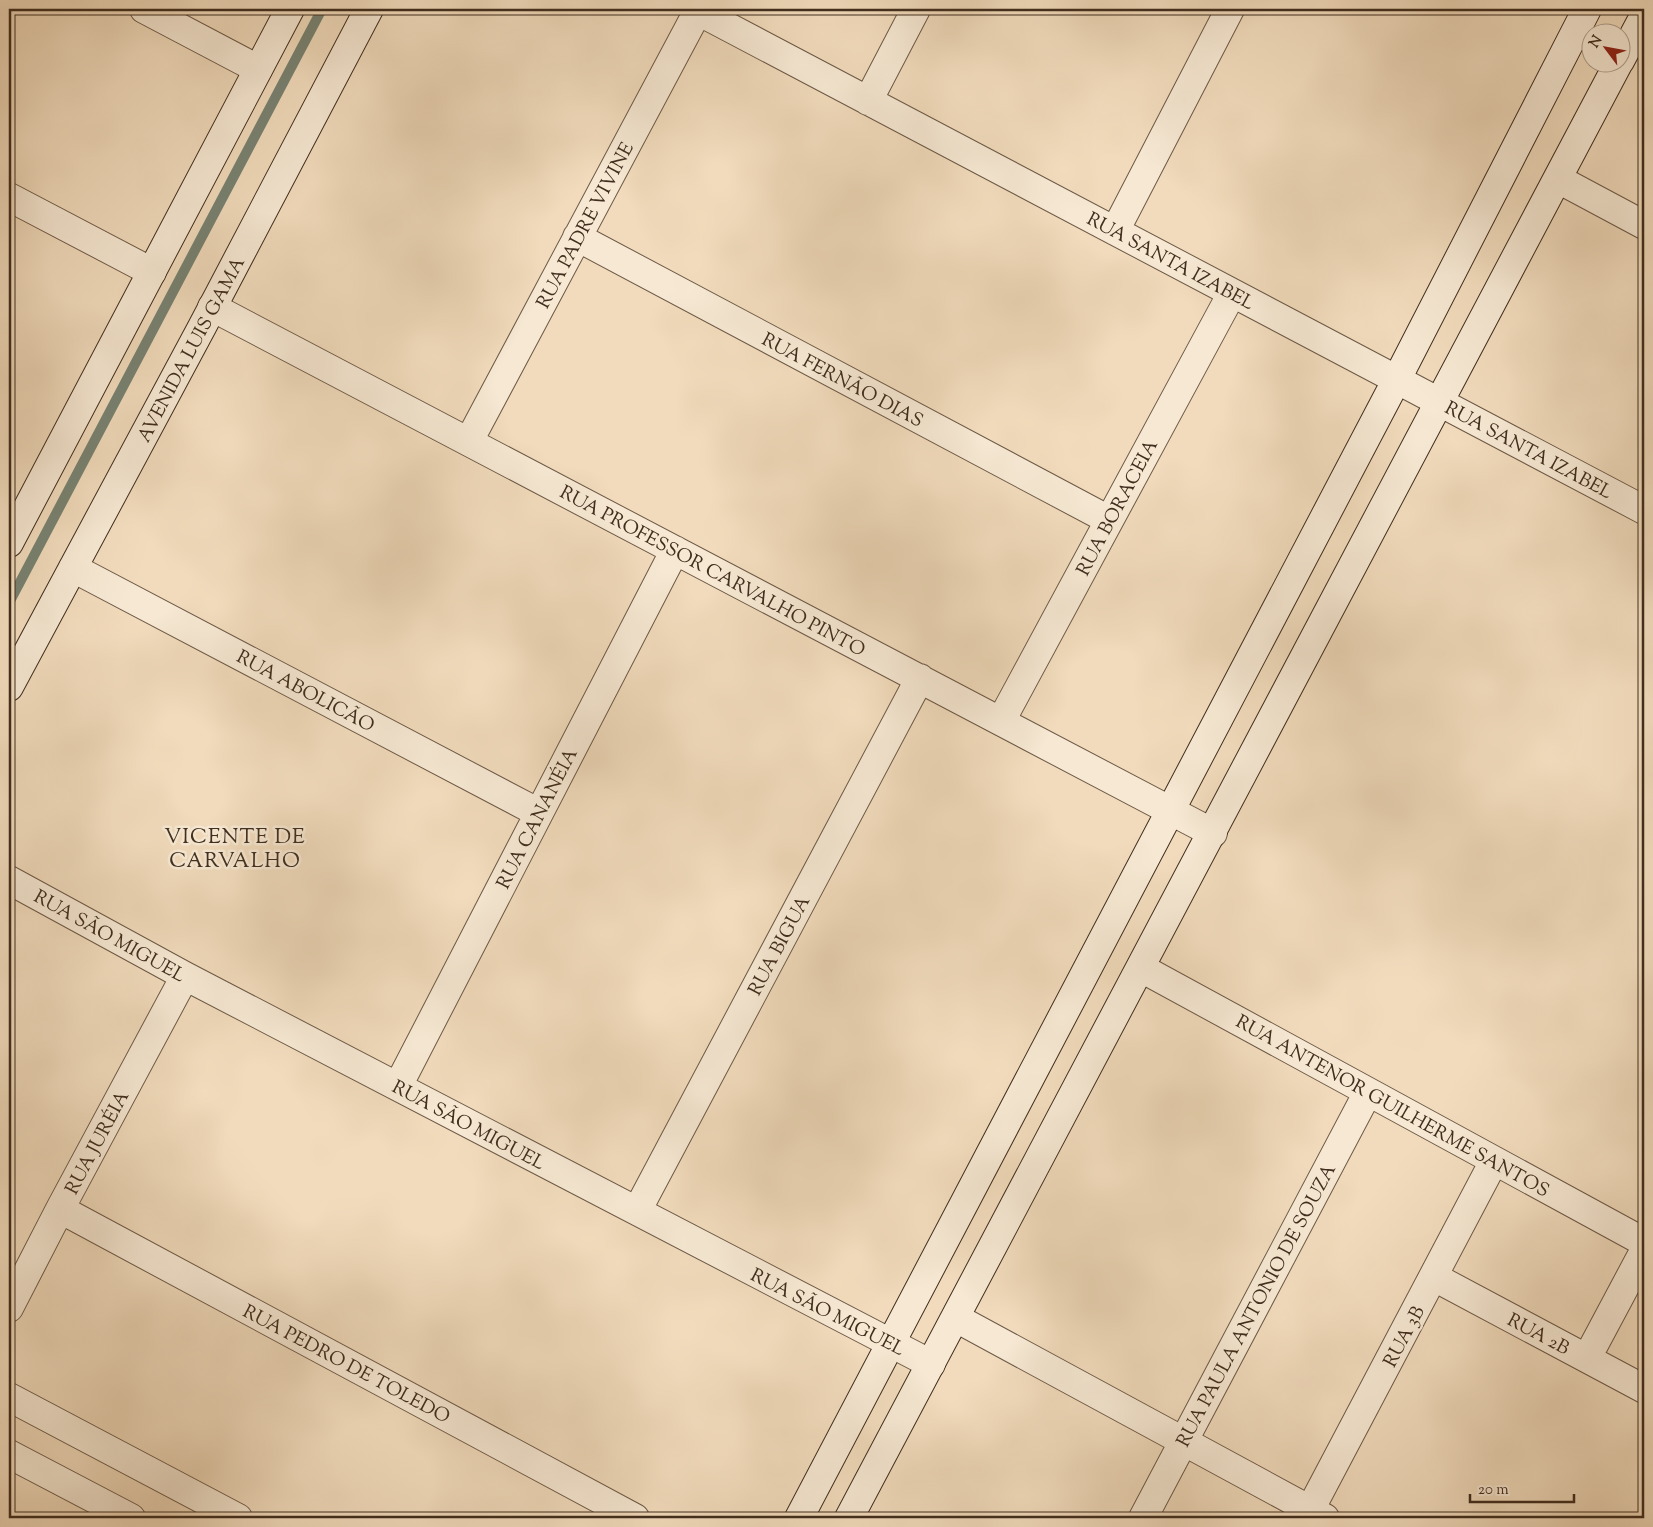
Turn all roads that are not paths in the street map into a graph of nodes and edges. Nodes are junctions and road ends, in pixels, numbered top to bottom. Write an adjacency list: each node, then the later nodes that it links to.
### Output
1 (144, 9): 10 (street)
2 (290, 9): 10 (street)
3 (369, 9): 20 (street, AVENIDA LUIS GAMA)
4 (916, 9): 12 (street)
5 (1230, 9): 16 (street)
6 (1587, 9): 21 (street)
7 (699, 10): 12 (street, RUA SANTA IZABEL); 17 (street, RUA PADRE VIVINE)
8 (1644, 16): 9 (street)
9 (1630, 43)
10 (258, 69): 18 (street)
11 (1615, 72): 13 (street)
12 (868, 101): 16 (street, RUA SANTA IZABEL)
13 (1558, 179): 15 (street); 22 (street)
14 (9, 197): 18 (street)
15 (1644, 225)
16 (1115, 231): 19 (street, RUA SANTA IZABEL)
17 (577, 237): 23 (street, RUA PADRE VIVINE); 25 (street, RUA FERNÃO DIAS)
18 (152, 272): 26 (street)
19 (1232, 292): 21 (street, RUA SANTA IZABEL); 25 (street, RUA BORACEIA)
20 (212, 307): 23 (street, RUA PROFESSOR CARVALHO PINTO); 28 (street, AVENIDA LUIS GAMA)
21 (1397, 379): 22 (street, RUA SANTA IZABEL); 32 (street)
22 (1440, 402): 24 (street, RUA SANTA IZABEL); 34 (street)
23 (468, 442): 27 (street, RUA PROFESSOR CARVALHO PINTO)
24 (1644, 510)
25 (1109, 520): 31 (street, RUA BORACEIA)
26 (9, 543)
27 (676, 550): 29 (street, RUA PROFESSOR CARVALHO PINTO); 33 (street, RUA CANANÉIA)
28 (73, 568): 30 (street, AVENIDA LUIS GAMA); 33 (street, RUA ABOLICÃO)
29 (920, 678): 31 (street, RUA PROFESSOR CARVALHO PINTO); 42 (street, RUA BIGUA)
30 (9, 688)
31 (1001, 721): 32 (street, RUA PROFESSOR CARVALHO PINTO)
32 (1170, 811): 34 (street, RUA PROFESSOR CARVALHO PINTO); 48 (street)
33 (539, 813): 38 (street, RUA CANANÉIA)
34 (1213, 833): 36 (street)
35 (9, 880): 37 (street, RUA SÃO MIGUEL)
36 (1141, 968): 39 (street, RUA ANTENOR GUILHERME SANTOS); 47 (street)
37 (185, 976): 38 (street, RUA SÃO MIGUEL); 41 (street, RUA JURÉIA)
38 (398, 1086): 42 (street, RUA SÃO MIGUEL)
39 (1368, 1092): 40 (street, RUA ANTENOR GUILHERME SANTOS); 53 (street, RUA PAULA ANTONIO DE SOUZA)
40 (1494, 1161): 43 (street, RUA ANTENOR GUILHERME SANTOS); 45 (street, RUA 3B)
41 (60, 1209): 46 (street, RUA JURÉIA); 58 (street, RUA PEDRO DE TOLEDO)
42 (637, 1211): 48 (street, RUA SÃO MIGUEL)
43 (1644, 1242)
44 (1644, 1251): 49 (street)
45 (1434, 1277): 49 (street, RUA 2B); 55 (street, RUA 3B)
46 (9, 1308)
47 (956, 1318): 50 (street); 53 (street)
48 (891, 1343): 50 (street, RUA SÃO MIGUEL); 59 (street)
49 (1587, 1358): 51 (street, RUA 2B)
50 (931, 1364): 60 (street)
51 (1644, 1389)
52 (9, 1397): 57 (street)
53 (1183, 1442): 55 (street); 61 (street, RUA PAULA ANTONIO DE SOUZA)
54 (9, 1454): 56 (street)
55 (1318, 1514)
56 (131, 1518)
57 (238, 1518)
58 (635, 1518)
59 (799, 1518)
60 (849, 1518)
61 (1143, 1518)

